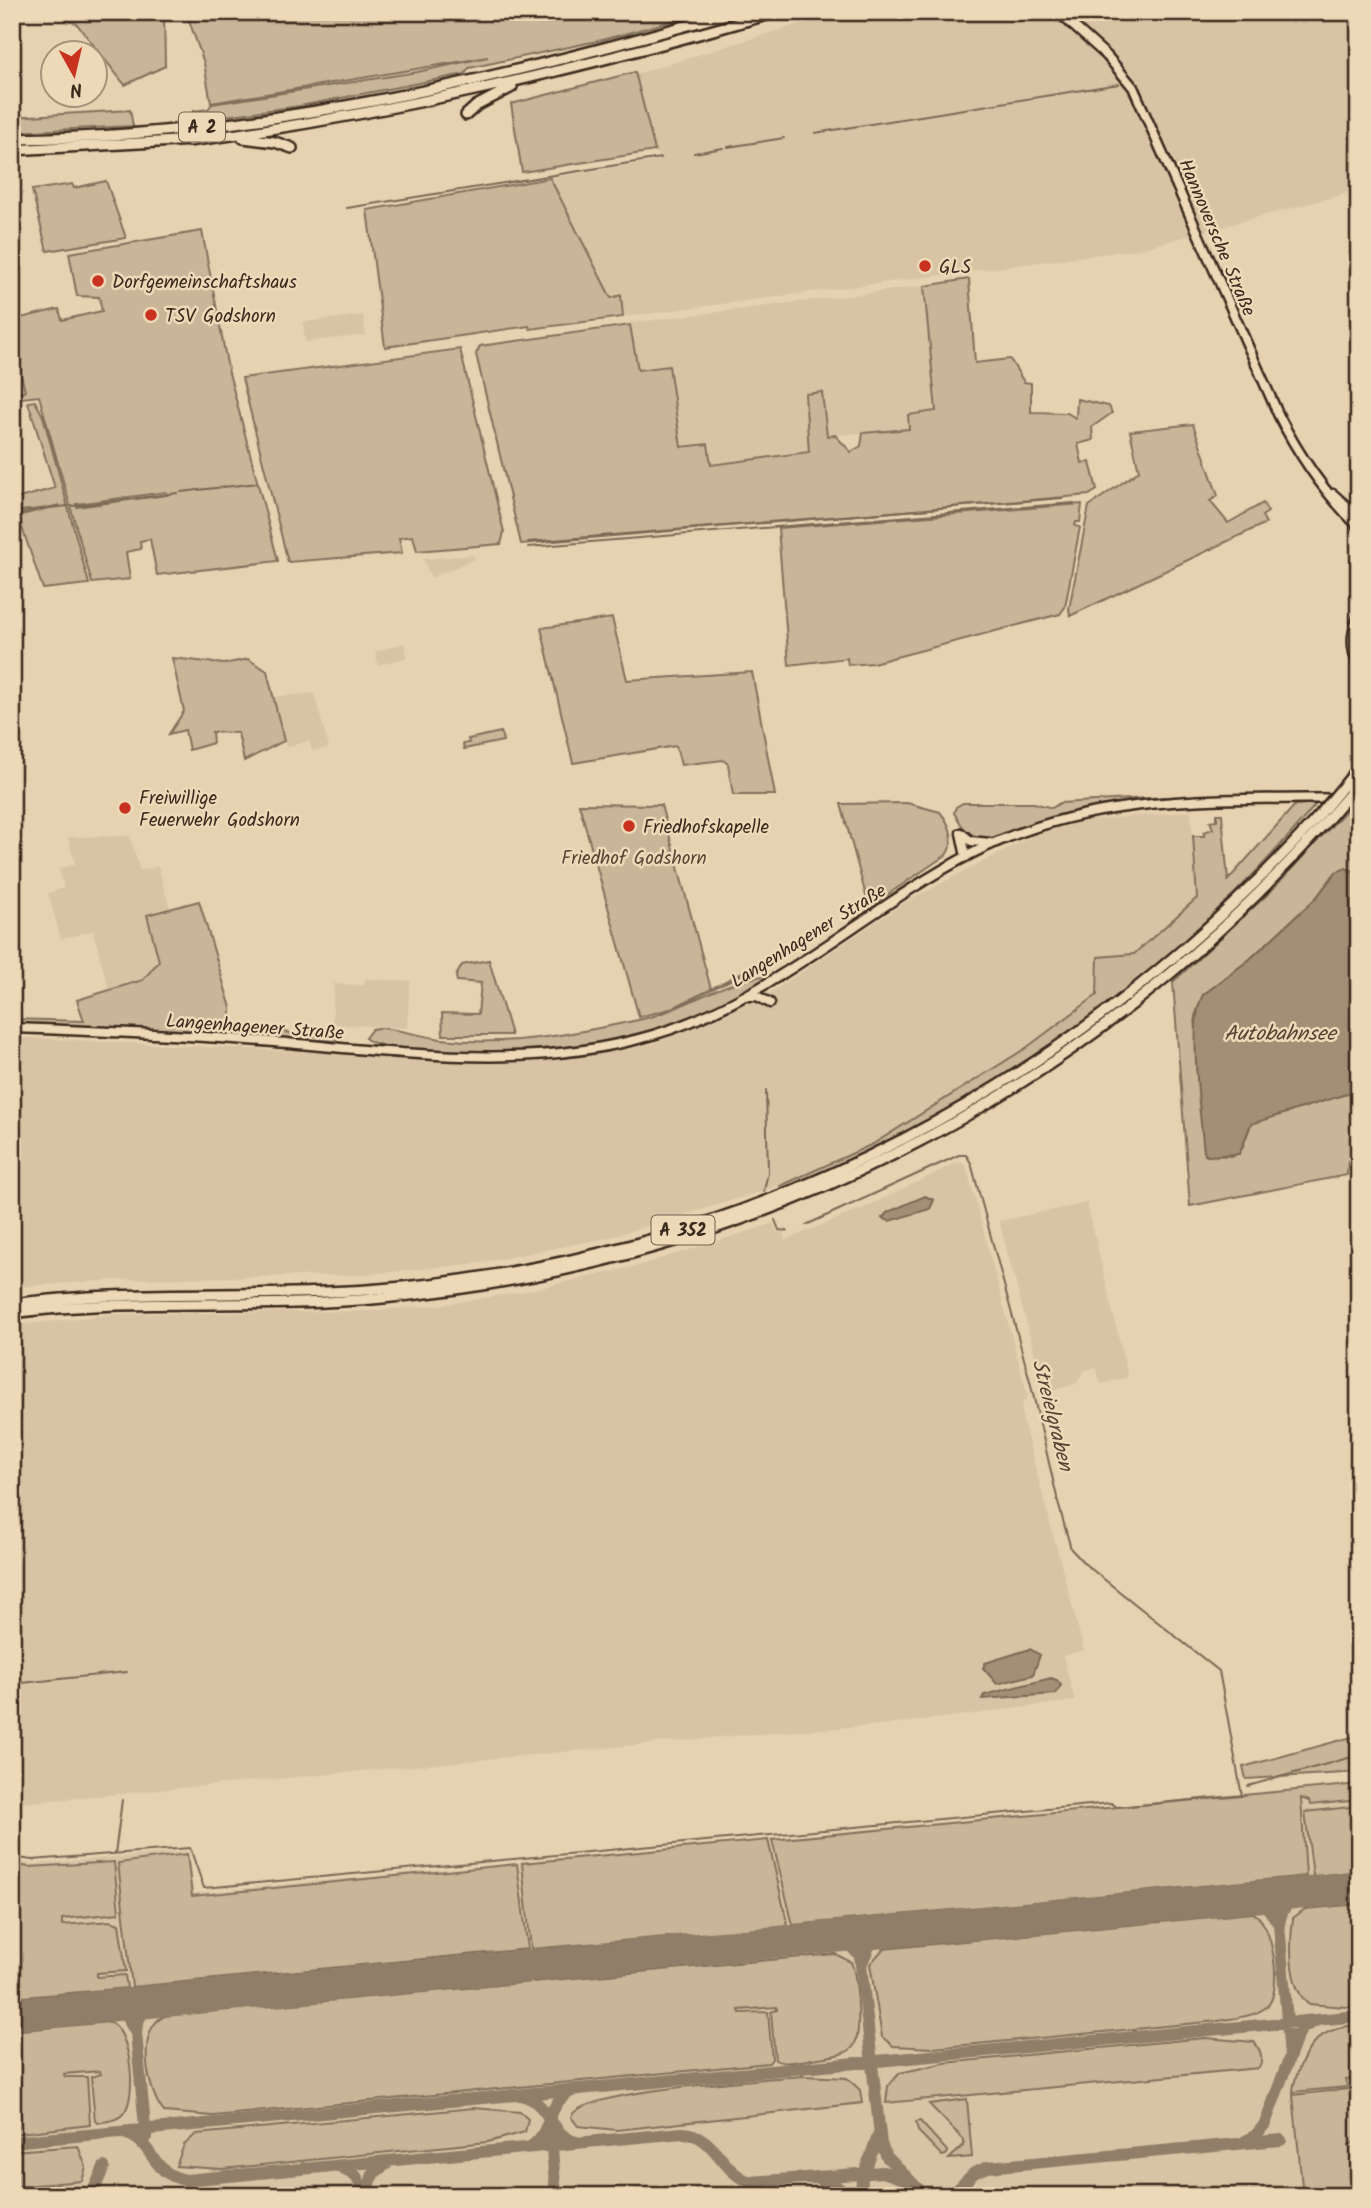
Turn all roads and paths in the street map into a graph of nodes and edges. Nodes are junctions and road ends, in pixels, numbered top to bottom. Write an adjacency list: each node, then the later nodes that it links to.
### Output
1 (734, 12): 6 (highway, A 2)
2 (777, 12): 4 (highway, A 2)
3 (1058, 12): 10 (main road, Hannoversche Straße)
4 (530, 79): 5 (highway); 7 (highway, A 2)
5 (466, 115)
6 (12, 139)
7 (188, 141): 8 (highway); 9 (highway, A 2)
8 (292, 148)
9 (12, 150)
10 (1327, 491): 11 (main road, Hannoversche Straße); 12 (main road, Hannoversche Straße)
11 (1359, 517)
12 (1359, 527)
13 (1359, 617): 14 (highway)
14 (1359, 665)
15 (1357, 773): 17 (highway, A 352, bridge)
16 (1359, 798): 18 (main road, Langenhagener Straße)
17 (1320, 821): 23 (highway, A 352); 24 (highway, A 352)
18 (993, 844): 19 (main road, Langenhagener Straße); 19 (main road)
19 (970, 855): 20 (main road, Langenhagener Straße)
20 (745, 996): 21 (main road); 22 (main road, Langenhagener Straße)
21 (770, 1003)
22 (12, 1028)
23 (12, 1304)
24 (12, 1313)

